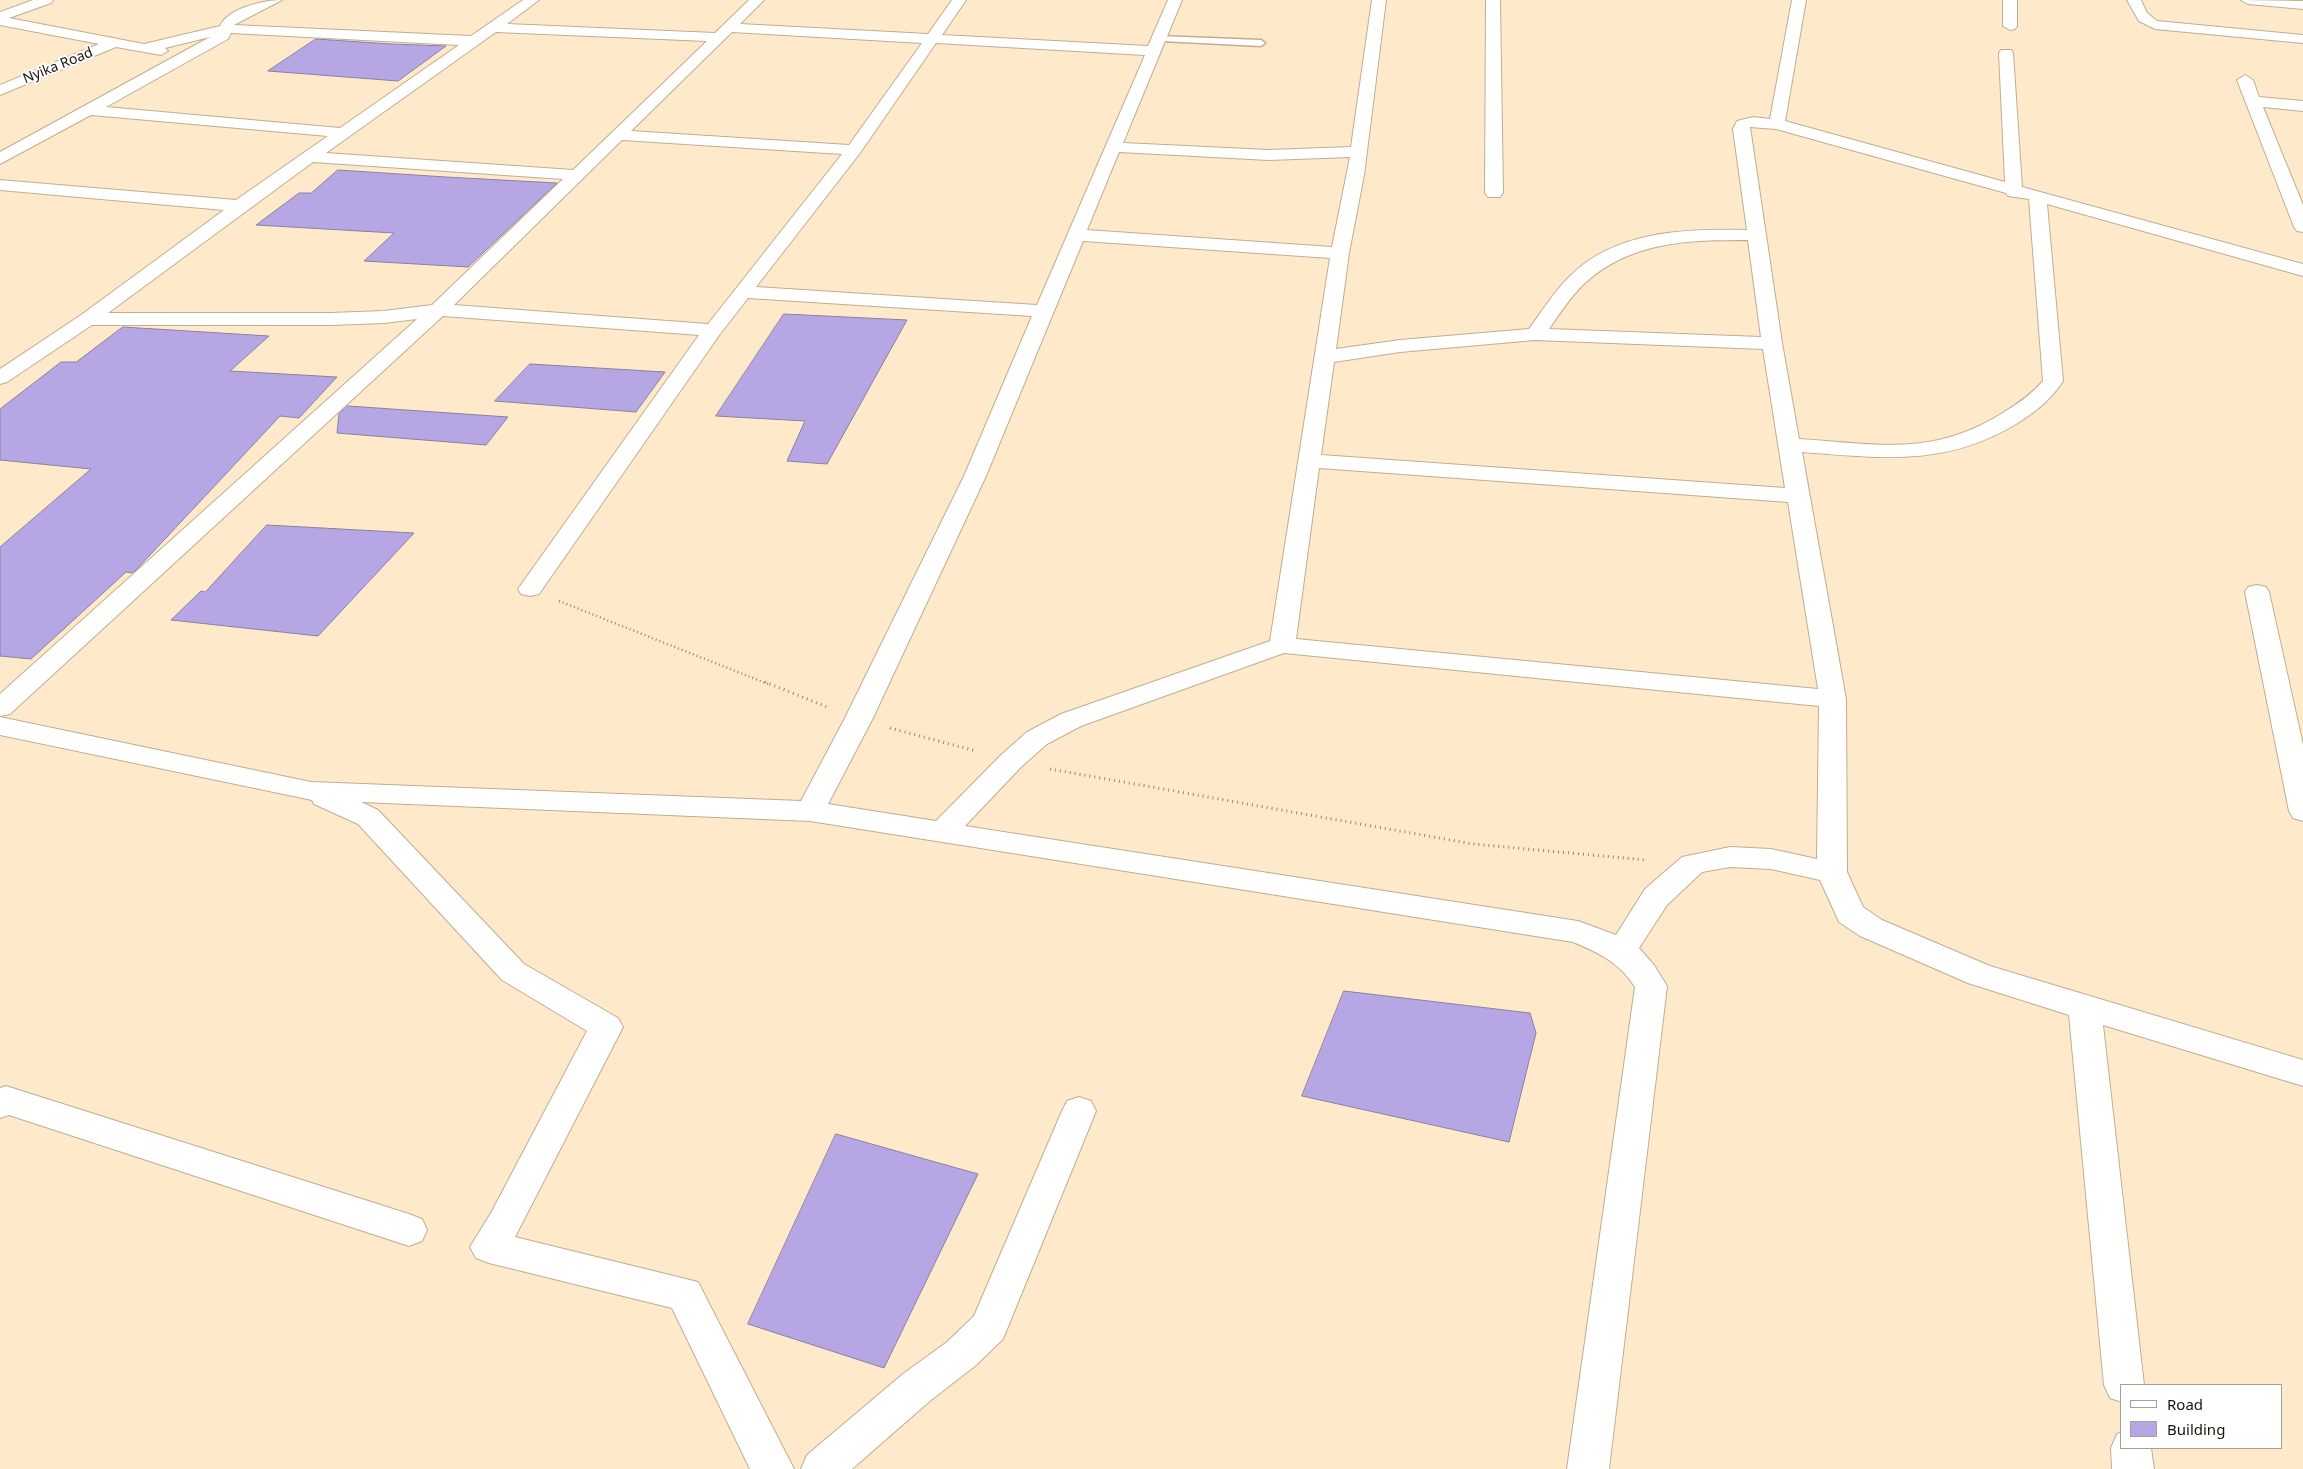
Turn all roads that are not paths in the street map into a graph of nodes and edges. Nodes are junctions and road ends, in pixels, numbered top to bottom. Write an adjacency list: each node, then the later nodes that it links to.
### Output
1 (46, 0): 14 (street)
2 (275, 0): 18 (street)
3 (532, 0): 17 (street)
4 (757, 0): 19 (street)
5 (958, 0): 20 (street)
6 (1175, 0): 25 (street)
7 (1379, 0): 39 (street)
8 (1494, 0): 45 (street)
9 (1800, 0): 34 (street)
10 (2010, 0): 16 (street)
11 (2134, 0): 21 (street)
12 (2248, 0): 13 (street)
13 (2303, 5)
14 (0, 17)
15 (0, 21): 23 (street)
16 (2010, 26)
17 (495, 28): 19 (street); 22 (street)
18 (228, 29): 22 (street); 26 (street); 28 (street)
19 (725, 33): 20 (street); 36 (street)
20 (931, 39): 25 (street); 38 (street)
21 (2303, 39)
22 (475, 41): 35 (street)
23 (116, 42): 26 (street); 30 (street, Nyika Road)
24 (1261, 43): 25 (lane)
25 (1158, 44): 37 (street)
26 (144, 48): 28 (street)
27 (2006, 53): 44 (street)
28 (187, 56): 33 (street)
29 (2245, 80): 31 (street)
30 (2, 88)
31 (2253, 101): 32 (street); 48 (street)
32 (2303, 106)
33 (88, 110): 35 (street); 41 (street)
34 (1776, 124): 44 (street); 50 (street)
35 (343, 133): 40 (street)
36 (618, 135): 38 (street); 42 (street)
37 (1114, 147): 39 (street); 49 (street)
38 (854, 150): 53 (street)
39 (1359, 152): 51 (street)
40 (310, 157): 42 (street); 47 (street)
41 (0, 158)
42 (578, 175): 54 (street)
43 (0, 185): 47 (street)
44 (2014, 192): 46 (street)
45 (1494, 193)
46 (2038, 198): 52 (street); 62 (street)
47 (240, 206): 56 (street)
48 (2303, 227)
49 (1077, 235): 51 (street); 55 (street)
50 (1756, 235): 58 (street); 59 (street)
51 (1340, 254): 60 (street)
52 (2303, 270)
53 (743, 292): 55 (street); 57 (street)
54 (438, 310): 56 (street); 57 (street); 69 (street)
55 (1045, 311): 73 (street)
56 (88, 319): 61 (street)
57 (713, 330): 65 (street)
58 (1534, 334): 59 (street); 60 (street)
59 (1772, 343): 62 (street)
60 (1324, 356): 63 (street)
61 (0, 378)
62 (1790, 445): 64 (street)
63 (1310, 460): 64 (street); 67 (street)
64 (1799, 496): 68 (street)
65 (530, 589)
66 (2257, 592): 72 (street)
67 (1282, 645): 68 (street); 74 (street)
68 (1833, 699): 75 (street)
69 (0, 708)
70 (0, 726): 71 (street)
71 (311, 791): 73 (street); 84 (street)
72 (2303, 810)
73 (810, 811): 74 (street)
74 (943, 832): 76 (street)
75 (1832, 872): 76 (street); 77 (street)
76 (1622, 950): 86 (street)
77 (2085, 1007): 78 (street); 82 (street)
78 (2303, 1073)
79 (0, 1104): 81 (street)
80 (1079, 1112): 85 (street)
81 (409, 1230)
82 (2124, 1384)
83 (2131, 1449): 87 (street)
84 (774, 1469)
85 (822, 1469)
86 (1588, 1469)
87 (2133, 1469)

